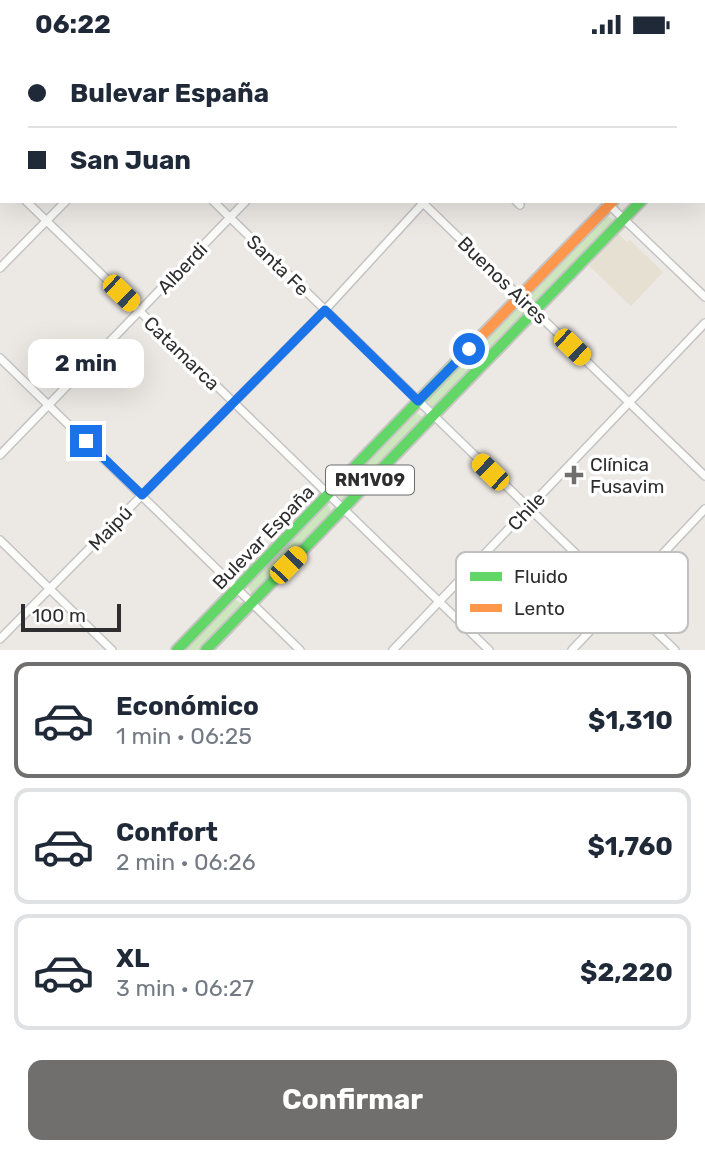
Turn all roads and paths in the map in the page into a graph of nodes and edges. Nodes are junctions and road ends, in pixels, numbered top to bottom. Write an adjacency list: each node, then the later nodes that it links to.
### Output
1 (28, 203): 12 (street, Catamarca)
2 (64, 203): 12 (street)
3 (215, 203): 10 (street, Santa Fe)
4 (244, 203): 10 (street, Alberdi)
5 (422, 203): 16 (street, Maipú)
6 (424, 203): 14 (street, Buenos Aires)
7 (608, 203): 14 (main road, RN1V09)
8 (610, 203): 11 (street)
9 (639, 203): 11 (main road, RN1V09)
10 (230, 218): 16 (street, Santa Fe); 17 (street, Alberdi)
11 (624, 219): 15 (street); 18 (main road, RN1V09)
12 (46, 221): 13 (street); 17 (street, Catamarca)
13 (0, 268)
14 (520, 296): 18 (street, Buenos Aires); 21 (main road, Bulevar España / RN1V09)
15 (705, 297)
16 (325, 310): 21 (street, Santa Fe); 22 (street, Maipú)
17 (139, 311): 22 (street, Catamarca); 24 (street, Alberdi)
18 (535, 311): 23 (street, Buenos Aires); 25 (main road, Bulevar España / RN1V09)
19 (705, 323): 23 (street, Chile)
20 (0, 358): 24 (street)
21 (418, 401): 25 (street, Santa Fe); 29 (main road, Bulevar España / RN1V09)
22 (233, 402): 28 (street, Maipú); 29 (street, Catamarca)
23 (629, 402): 27 (street, Buenos Aires); 31 (street, Chile)
24 (49, 405): 26 (street, Alberdi); 28 (street)
25 (433, 416): 30 (main road, Bulevar España / RN1V09); 31 (street, Santa Fe)
26 (0, 455)
27 (705, 476)
28 (142, 495): 38 (street, Maipú); 39 (street)
29 (328, 495): 30 (street, Catamarca); 39 (main road, Bulevar España / RN1V09)
30 (342, 509): 40 (street, Catamarca); 41 (main road, Bulevar España / RN1V09)
31 (528, 509): 34 (street, Chile); 35 (street, Santa Fe)
32 (705, 509): 36 (street)
33 (0, 540): 38 (street)
34 (487, 552)
35 (573, 552)
36 (665, 552)
37 (456, 585): 40 (street, Chile)
38 (50, 589): 46 (street, Maipú); 47 (street)
39 (237, 589): 41 (street); 48 (main road, Bulevar España / RN1V09)
40 (440, 602): 42 (street, Catamarca); 51 (street, Chile)
41 (251, 603): 49 (main road, Bulevar España / RN1V09); 50 (street)
42 (456, 618)
43 (472, 633): 52 (street, Catamarca)
44 (588, 633): 53 (street)
45 (658, 633): 54 (street, Santa Fe)
46 (0, 639)
47 (112, 650)
48 (177, 650)
49 (206, 650)
50 (300, 650)
51 (393, 650)
52 (489, 650)
53 (572, 650)
54 (675, 650)

